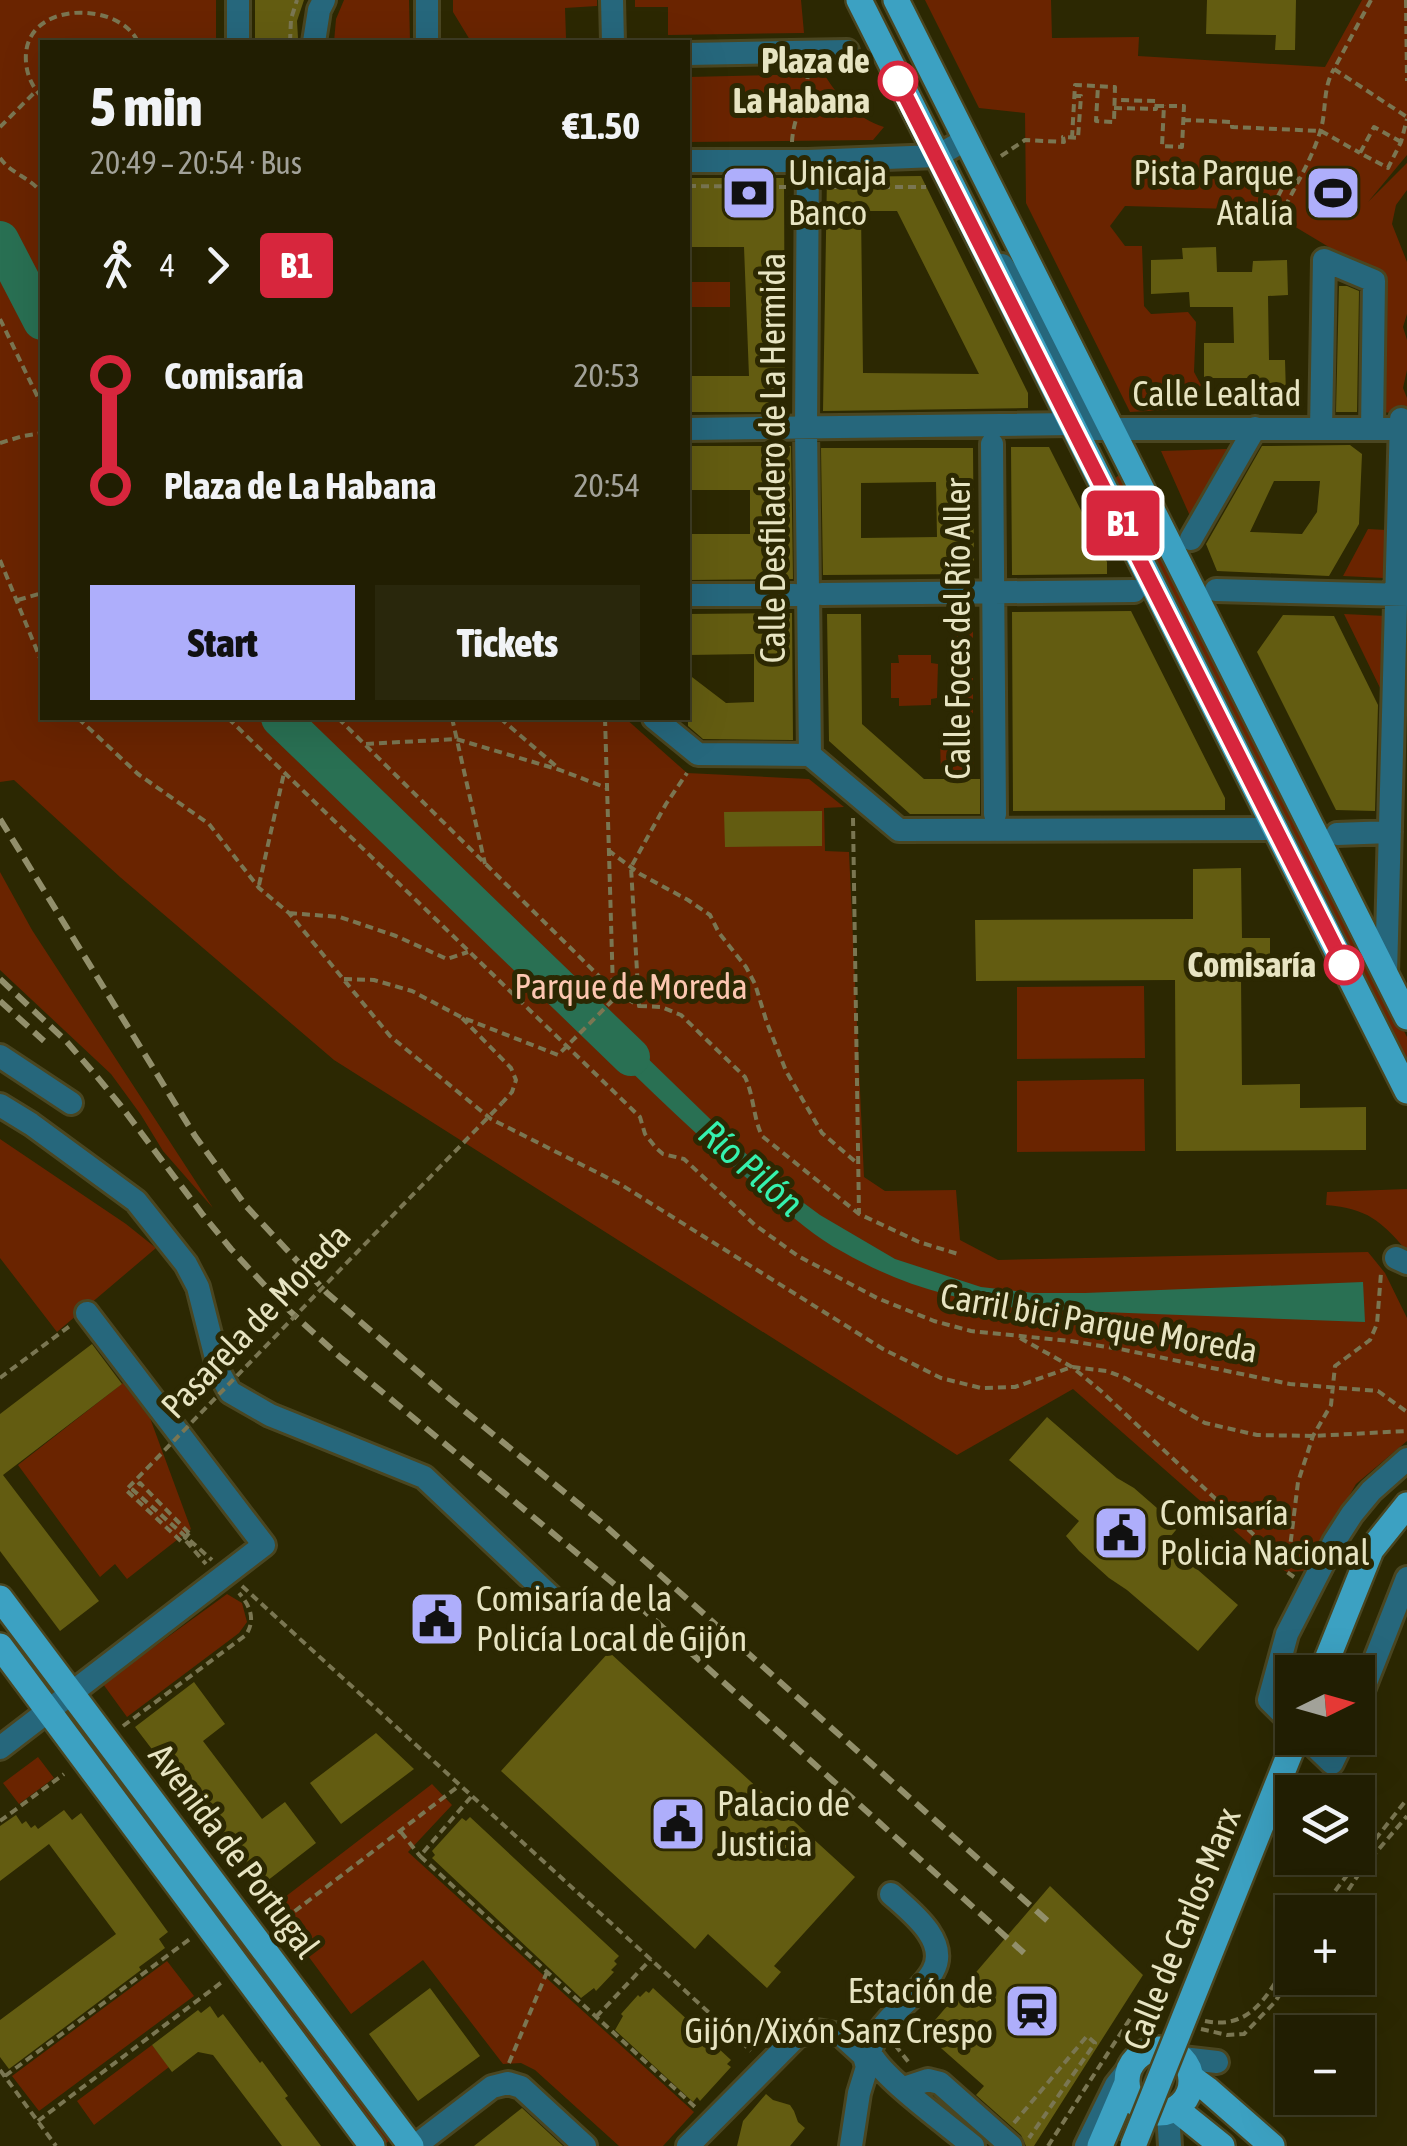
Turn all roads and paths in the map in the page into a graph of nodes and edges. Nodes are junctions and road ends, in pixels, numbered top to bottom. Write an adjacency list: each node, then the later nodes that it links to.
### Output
1 (238, 0): 13 (street)
2 (297, 0): 14 (path)
3 (324, 0): 15 (street)
4 (426, 0): 16 (street)
5 (612, 0): 17 (street)
6 (859, 0): 37 (main road)
7 (896, 0): 34 (main road)
8 (1370, 0): 20 (path)
9 (1406, 0): 22 (path)
10 (49, 12): 24 (path)
11 (127, 20): 12 (path)
12 (137, 40)
13 (238, 40)
14 (290, 40)
15 (314, 40)
16 (427, 40)
17 (613, 40)
18 (847, 52): 19 (street)
19 (690, 54)
20 (1334, 69): 30 (path); 33 (path)
21 (808, 74): 39 (path)
22 (1407, 81)
23 (1098, 86): 26 (path); 29 (path); 41 (path)
24 (36, 91): 25 (path); 32 (path)
25 (40, 96)
26 (1115, 100): 28 (path); 29 (path)
27 (1164, 105): 28 (path); 31 (path); 31 (path)
28 (1156, 106): 29 (path)
29 (1114, 108)
30 (1407, 118): 35 (path)
31 (1184, 120): 33 (path)
32 (0, 127)
33 (1321, 131): 36 (path); 42 (path)
34 (967, 139): 37 (street); 41 (main road)
35 (1401, 142): 36 (path); 36 (path)
36 (1360, 153)
37 (937, 156): 39 (street); 48 (main road)
38 (0, 158): 47 (path)
39 (800, 161): 40 (street); 53 (street, Calle Desfiladero de La Hermida)
40 (690, 162)
41 (982, 168): 57 (main road)
42 (1298, 179): 42 (path)
43 (690, 186): 44 (path)
44 (784, 187)
45 (827, 187): 46 (path)
46 (926, 187)
47 (40, 191)
48 (968, 217): 51 (main road); 57 (street)
49 (0, 319): 50 (path)
50 (40, 402)
51 (1072, 424): 53 (street); 90 (main road)
52 (1402, 426): 58 (street, Calle Lealtad); 71 (street)
53 (806, 427): 54 (street); 84 (street, Calle Desfiladero de La Hermida)
54 (690, 428)
55 (1255, 428): 56 (street, Calle Lealtad); 57 (street, Calle Lealtad); 62 (street)
56 (1321, 428): 58 (street, Calle Lealtad); 58 (street, Calle Lealtad)
57 (1112, 429): 99 (main road)
58 (1372, 429)
59 (40, 433): 60 (path)
60 (0, 444)
61 (992, 444): 68 (street, Calle Foces del Río Aller)
62 (1192, 539)
63 (0, 560): 72 (path)
64 (1216, 590): 71 (street)
65 (1134, 591): 68 (street)
66 (40, 594): 72 (path)
67 (822, 594): 68 (street)
68 (992, 594): 89 (street, Calle Foces del Río Aller)
69 (690, 595): 70 (street)
70 (795, 595)
71 (1402, 595): 91 (street)
72 (17, 600): 73 (path)
73 (40, 658)
74 (80, 720): 96 (path)
75 (230, 720): 86 (path, Carril bici Parque Moreda)
76 (340, 720): 82 (path)
77 (452, 720): 81 (path)
78 (502, 720): 85 (path)
79 (605, 720): 87 (path)
80 (656, 720): 83 (street)
81 (456, 739): 82 (path); 85 (path); 94 (path)
82 (366, 744): 94 (path)
83 (698, 754): 84 (street); 95 (path)
84 (810, 755): 90 (street)
85 (560, 770): 87 (path)
86 (284, 773): 96 (path); 98 (path, Carril bici Parque Moreda)
87 (607, 788): 93 (path)
88 (852, 809): 111 (path)
89 (994, 814)
90 (1277, 829): 108 (main road)
91 (1390, 832): 92 (street); 99 (street)
92 (1337, 834)
93 (608, 850): 95 (path); 101 (path)
94 (485, 864): 101 (path)
95 (631, 867): 103 (path); 111 (path)
96 (259, 888): 97 (path)
97 (288, 913): 98 (path); 100 (path)
98 (468, 952): 106 (path, Carril bici Parque Moreda)
99 (1386, 974): 105 (main road)
100 (342, 979): 104 (path, Pasarela de Moreda); 117 (path)
101 (613, 990): 102 (path)
102 (619, 994): 103 (path); 106 (path)
103 (639, 1006): 112 (path)
104 (460, 1017): 106 (path, Pasarela de Moreda); 125 (path, Pasarela de Moreda, bridge)
105 (1407, 1017)
106 (567, 1046): 116 (path, Carril bici Parque Moreda)
107 (0, 1056): 109 (street)
108 (1407, 1091)
109 (70, 1103)
110 (0, 1105): 129 (street)
111 (857, 1163): 112 (path)
112 (858, 1214): 113 (path)
113 (958, 1254)
114 (1395, 1262): 119 (path)
115 (87, 1313): 118 (path); 138 (street)
116 (1016, 1336): 117 (path); 119 (path, Carril bici Parque Moreda)
117 (1072, 1367): 122 (path); 126 (path)
118 (0, 1378)
119 (1333, 1387): 120 (path, Carril bici Parque Moreda); 122 (path)
120 (1407, 1412)
121 (1407, 1431): 122 (path)
122 (1313, 1436): 126 (path)
123 (1407, 1459): 134 (street)
124 (1407, 1505): 135 (main road)
125 (176, 1530)
126 (1288, 1567): 127 (path)
127 (1297, 1578)
128 (1407, 1578): 136 (street)
129 (551, 1596)
130 (0, 1598): 138 (main road, Avenida de Portugal)
131 (251, 1612): 141 (path)
132 (272, 1612): 145 (path)
133 (0, 1646): 140 (main road, Avenida de Portugal)
134 (1281, 1655)
135 (1329, 1655)
136 (1375, 1660)
137 (1275, 1677): 139 (street)
138 (71, 1693): 140 (street); 141 (main road, Avenida de Portugal)
139 (1275, 1706)
140 (49, 1711): 142 (street); 179 (main road, Avenida de Portugal)
141 (106, 1739): 180 (main road, Avenida de Portugal)
142 (0, 1748)
143 (1289, 1755): 188 (main road, Calle de Carlos Marx, bridge)
144 (65, 1773): 149 (path)
145 (460, 1786): 146 (path); 150 (path)
146 (472, 1796): 151 (path); 157 (path)
147 (1407, 1799): 153 (path)
148 (1407, 1816): 154 (path)
149 (0, 1822)
150 (400, 1831): 151 (path); 155 (path)
151 (420, 1856): 158 (path)
152 (891, 1894): 164 (street)
153 (1332, 1895)
154 (1345, 1895)
155 (274, 1927)
156 (190, 1939): 169 (path)
157 (650, 1959): 161 (path); 163 (path)
158 (547, 1972): 161 (path); 166 (path)
159 (222, 1982): 176 (path)
160 (1280, 1995): 162 (path)
161 (596, 2017): 173 (path)
162 (1199, 2028)
163 (752, 2051)
164 (865, 2052): 171 (street); 172 (street); 182 (street)
165 (1218, 2062): 167 (street)
166 (509, 2068)
167 (1187, 2068): 170 (main road); 174 (main road); 191 (main road)
168 (0, 2070): 169 (path)
169 (5, 2076): 176 (path)
170 (1127, 2077): 174 (main road); 186 (street); 187 (main road)
171 (898, 2083): 172 (street); 184 (street); 185 (street)
172 (859, 2093): 183 (street)
173 (698, 2110)
174 (1172, 2110): 189 (street); 190 (main road)
175 (1018, 2118): 177 (path)
176 (38, 2121): 178 (path)
177 (1024, 2145)
178 (56, 2146)
179 (372, 2146)
180 (413, 2146): 181 (street)
181 (585, 2146)
182 (688, 2146)
183 (851, 2146)
184 (973, 2146)
185 (1010, 2146)
186 (1086, 2146)
187 (1100, 2146)
188 (1133, 2146)
189 (1170, 2146)
190 (1222, 2146)
191 (1272, 2146)

